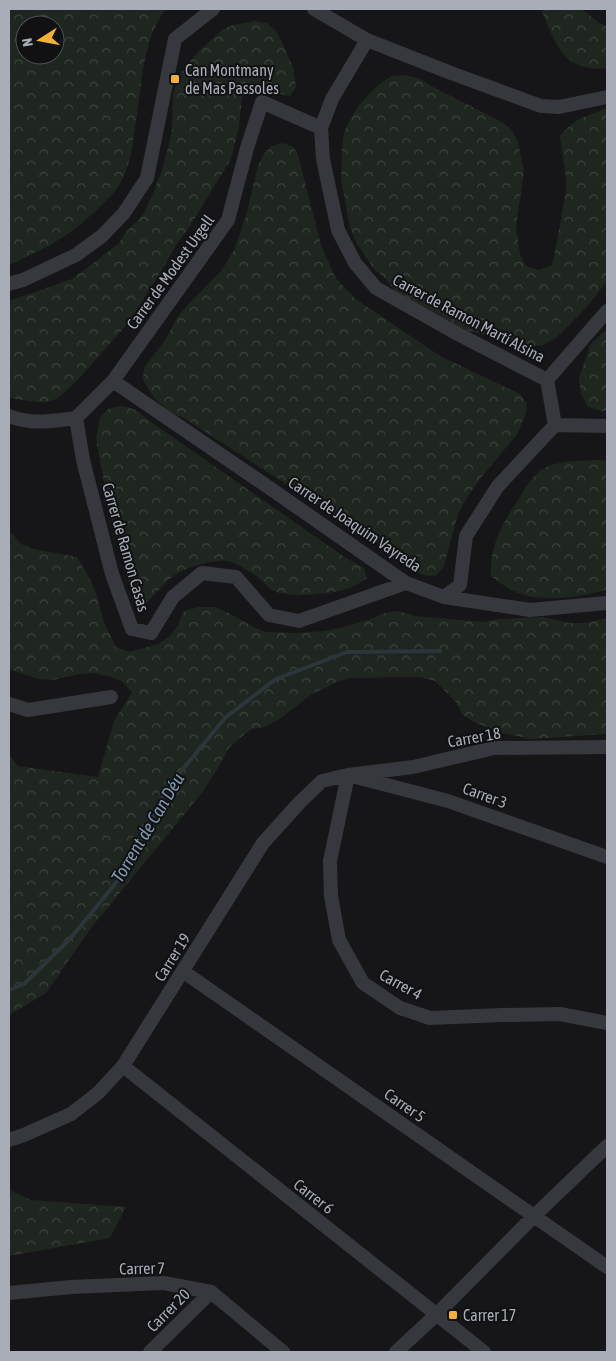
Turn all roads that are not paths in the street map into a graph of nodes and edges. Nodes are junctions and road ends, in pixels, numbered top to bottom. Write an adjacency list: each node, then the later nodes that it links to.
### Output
1 (213, 9): 6 (street)
2 (314, 9): 3 (street)
3 (367, 40): 4 (street); 5 (street, Carrer de Ramon Martí Alsina)
4 (607, 96)
5 (321, 128): 8 (street, Carrer de Ramon Martí Alsina); 9 (street, Carrer de Modest Urgell)
6 (9, 284)
7 (607, 311): 8 (street)
8 (547, 380): 12 (street)
9 (113, 381): 11 (street, Carrer de Modest Urgell); 14 (street, Carrer de Joaquim Vayreda)
10 (9, 416): 11 (street)
11 (76, 418): 14 (street, Carrer de Ramon Casas)
12 (555, 425): 13 (street); 15 (street)
13 (607, 426)
14 (406, 583): 15 (street, Carrer de Joaquim Vayreda)
15 (444, 597): 16 (street, Carrer de Joaquim Vayreda)
16 (607, 603)
17 (111, 697): 18 (street)
18 (9, 704)
19 (607, 747): 20 (street, Carrer 18)
20 (348, 775): 21 (street, Carrer 3); 22 (street, Carrer 19); 23 (street, Carrer 4)
21 (607, 857)
22 (184, 972): 24 (street, Carrer 19); 27 (street, Carrer 5)
23 (607, 1023)
24 (123, 1066): 25 (street, Carrer 19); 31 (street, Carrer 6)
25 (9, 1140)
26 (607, 1146): 27 (street)
27 (534, 1216): 28 (street, Carrer 5); 31 (street)
28 (607, 1267)
29 (211, 1292): 30 (street, Carrer 7); 32 (street, Carrer 20); 33 (street, Carrer 7)
30 (9, 1293)
31 (436, 1315): 34 (street); 35 (street, Carrer 6)
32 (150, 1352)
33 (283, 1352)
34 (396, 1352)
35 (484, 1352)

